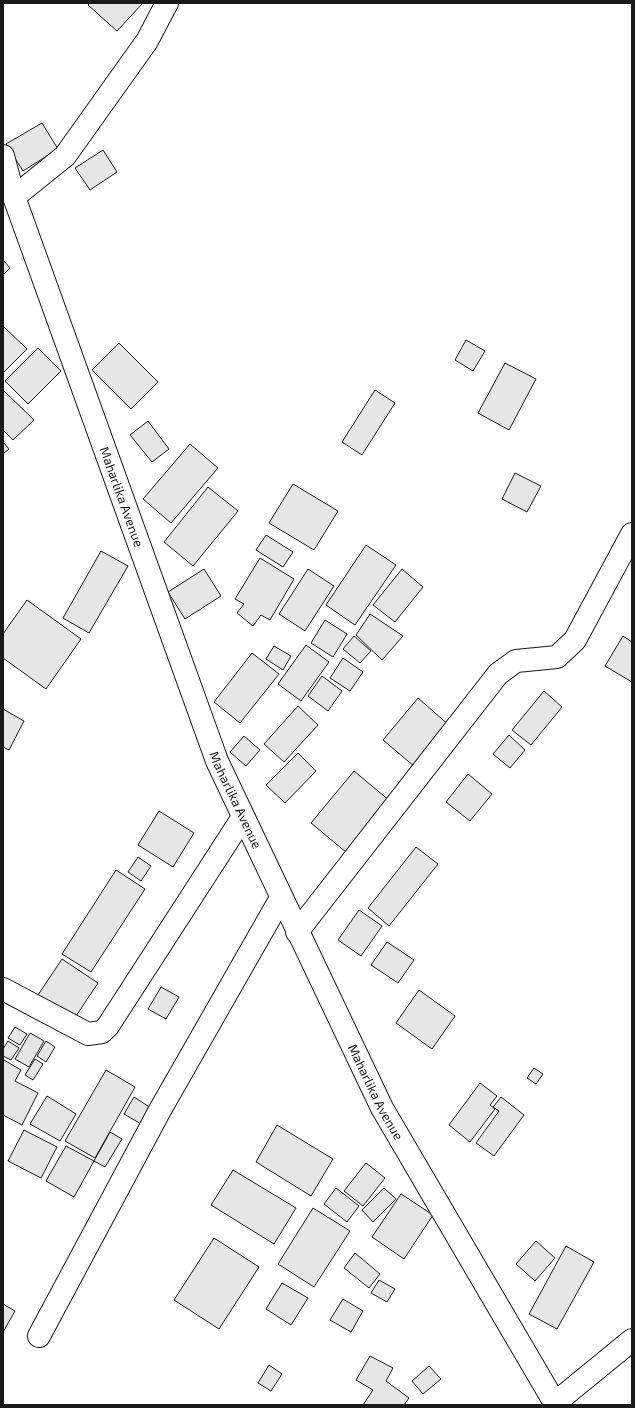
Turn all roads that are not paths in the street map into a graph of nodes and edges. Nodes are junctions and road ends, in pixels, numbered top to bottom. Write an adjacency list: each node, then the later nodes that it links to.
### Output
1 (167, 3): 3 (street)
2 (3, 156): 3 (street, Maharlika Avenue)
3 (14, 197): 5 (street, Maharlika Avenue)
4 (632, 534): 7 (street)
5 (243, 817): 6 (street, Maharlika Avenue); 8 (street)
6 (281, 898): 7 (street, Maharlika Avenue); 9 (street)
7 (297, 932): 11 (street, Maharlika Avenue)
8 (3, 988)
9 (39, 1336)
10 (632, 1340): 11 (street)
11 (556, 1404)

